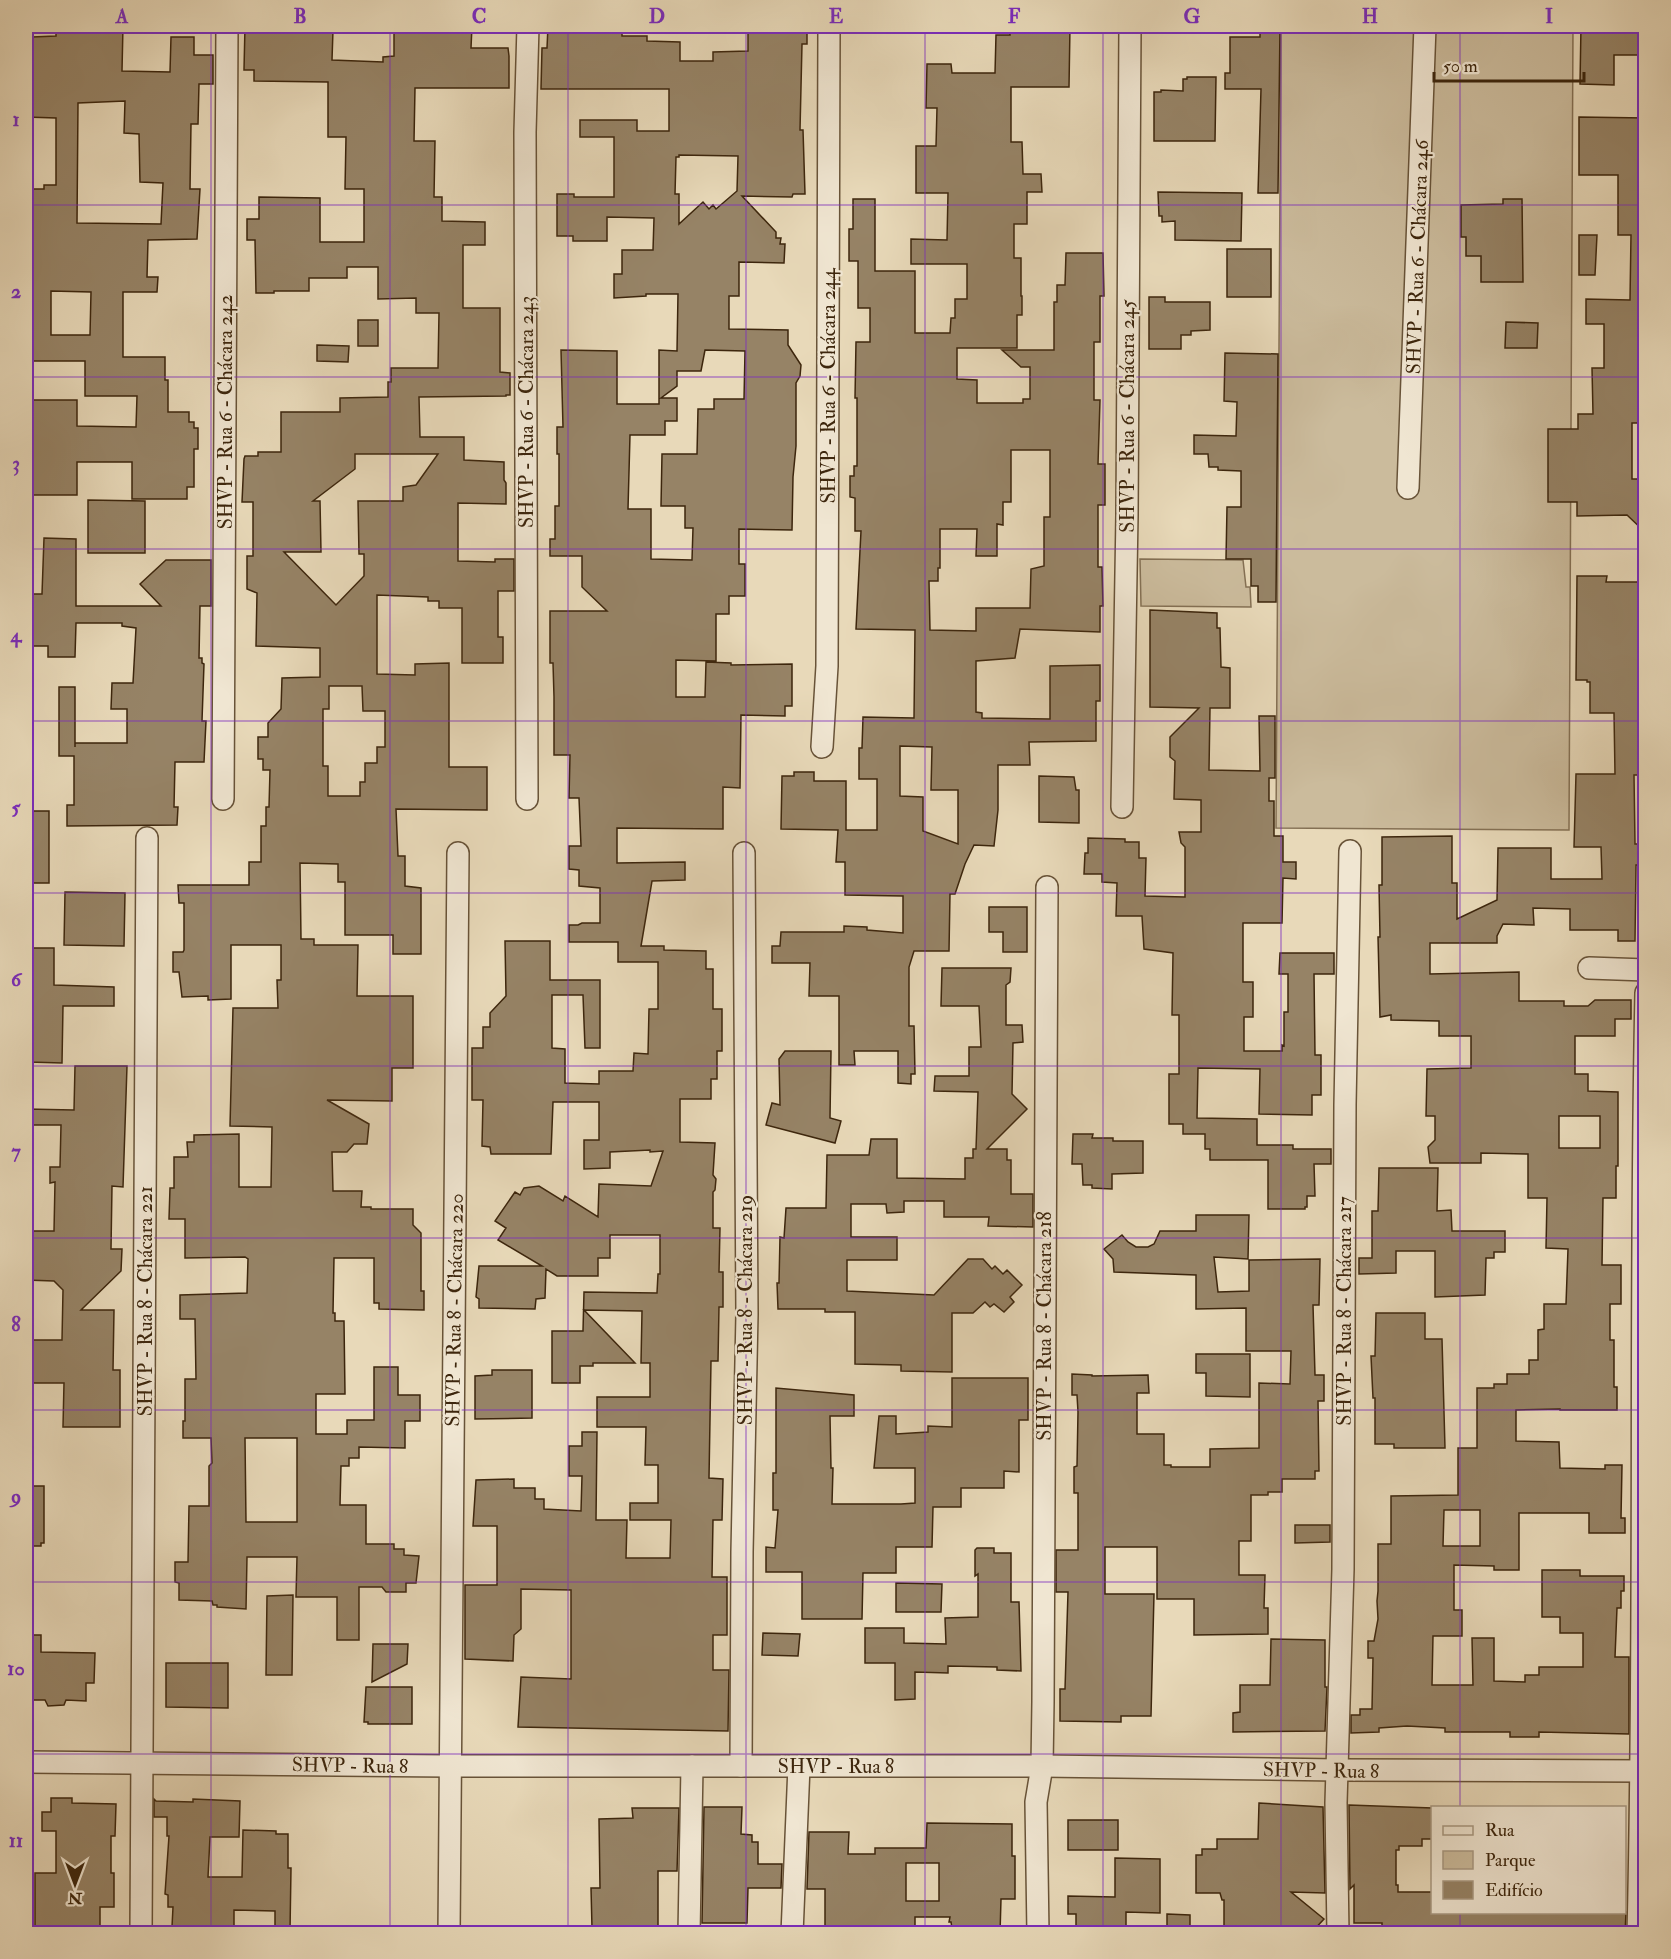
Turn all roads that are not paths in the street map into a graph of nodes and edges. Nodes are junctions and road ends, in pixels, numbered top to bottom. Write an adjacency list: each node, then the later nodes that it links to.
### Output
1 (227, 26): 8 (street, SHVP - Rua 6 - Chácara 242)
2 (528, 26): 9 (street, SHVP - Rua 6 - Chácara 243)
3 (829, 26): 7 (street, SHVP - Rua 6 - Chácara 244)
4 (1130, 26): 10 (street, SHVP - Rua 6 - Chácara 245)
5 (1425, 26): 6 (street, SHVP - Rua 6 - Chácara 246)
6 (1408, 488)
7 (822, 747)
8 (223, 799)
9 (527, 799)
10 (1122, 807)
11 (147, 838): 20 (street, SHVP - Rua 8 - Chácara 221)
12 (1350, 851): 26 (street, SHVP - Rua 8 - Chácara 217)
13 (458, 853): 21 (street, SHVP - Rua 8 - Chácara 220)
14 (744, 853): 23 (street, SHVP - Rua 8 - Chácara 219)
15 (1047, 887): 25 (street, SHVP - Rua 8 - Chácara 218)
16 (1589, 968): 17 (street)
17 (1646, 970)
18 (1646, 993): 27 (street)
19 (26, 1762): 20 (street, SHVP - Rua 8)
20 (141, 1763): 21 (street, SHVP - Rua 8); 28 (street, SHVP - Rua 8 - Chácara 221)
21 (449, 1766): 22 (street, SHVP - Rua 8); 29 (street, SHVP - Rua 8 - Chácara 220)
22 (692, 1766): 23 (street, SHVP - Rua 8); 30 (street)
23 (741, 1766): 24 (street, SHVP - Rua 8)
24 (799, 1766): 25 (street, SHVP - Rua 8); 31 (street)
25 (1042, 1766): 26 (street, SHVP - Rua 8); 32 (street, SHVP - Rua 8 - Chácara 218)
26 (1338, 1770): 27 (street, SHVP - Rua 8); 33 (street, SHVP - Rua 8 - Chácara 217)
27 (1643, 1771): 34 (street)
28 (141, 1934)
29 (449, 1934)
30 (689, 1934)
31 (792, 1934)
32 (1038, 1934)
33 (1338, 1934)
34 (1638, 1934)

